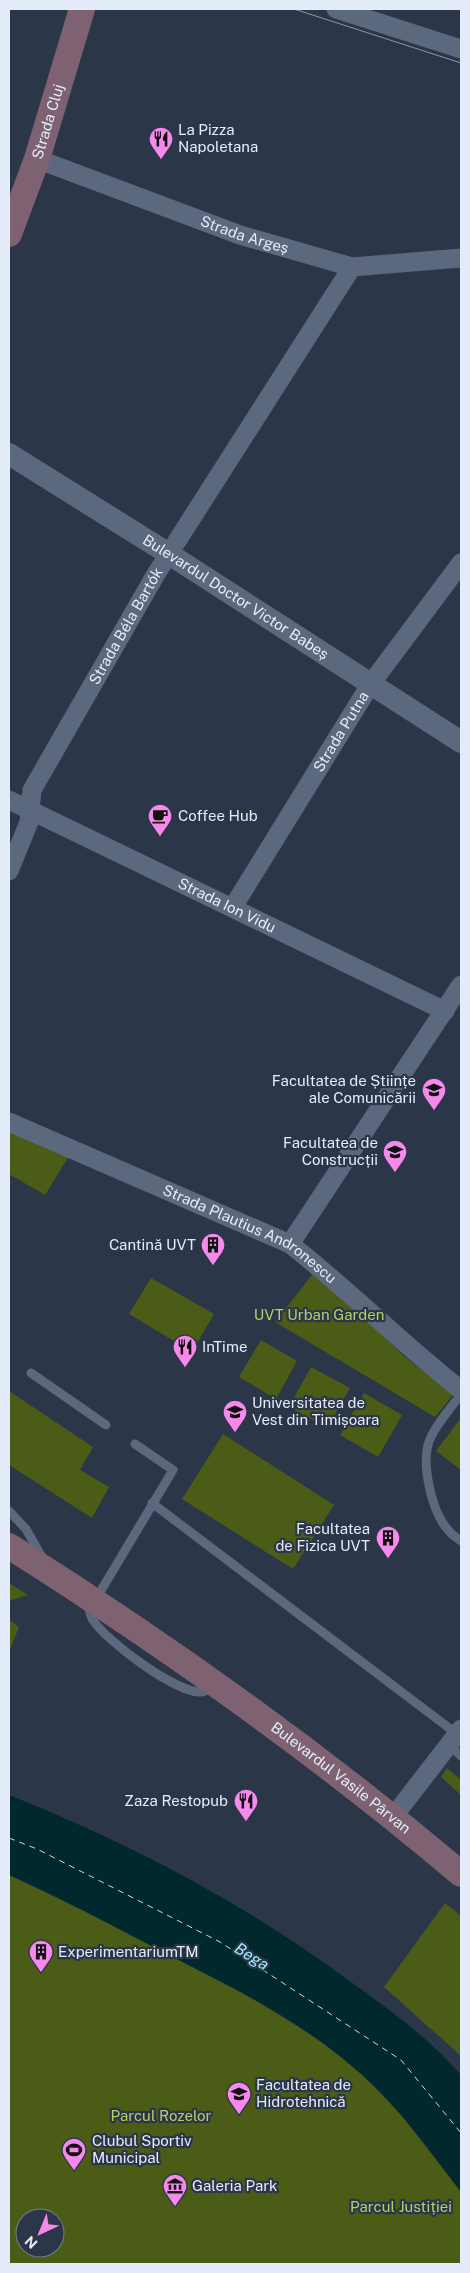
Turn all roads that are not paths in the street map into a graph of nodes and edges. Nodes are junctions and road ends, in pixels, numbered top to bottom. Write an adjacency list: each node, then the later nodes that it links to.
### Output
1 (82, 9): 4 (main road, Strada Cluj)
2 (336, 9): 3 (street)
3 (461, 48)
4 (37, 159): 5 (main road, Strada Cluj); 8 (street, Strada Argeș)
5 (15, 205): 6 (main road, Strada Cluj)
6 (9, 234)
7 (461, 258): 8 (street, Strada Argeș)
8 (352, 267): 10 (street, Strada Béla Bartók)
9 (9, 454): 10 (street, Bulevardul Doctor Victor Babeș)
10 (169, 554): 12 (street, Bulevardul Doctor Victor Babeș); 15 (street, Strada Béla Bartók)
11 (461, 563): 12 (street, Strada Putna)
12 (370, 684): 13 (street, Bulevardul Doctor Victor Babeș); 17 (street, Strada Putna)
13 (461, 742)
14 (9, 800): 15 (street, Strada Ion Vidu)
15 (30, 810): 16 (street, Strada Béla Bartók); 17 (street, Strada Ion Vidu)
16 (9, 872)
17 (233, 907): 19 (street, Strada Ion Vidu)
18 (461, 986): 19 (street)
19 (445, 1011): 21 (street)
20 (9, 1122): 21 (street, Strada Plautius Andronescu)
21 (290, 1244): 23 (street, Strada Plautius Andronescu)
22 (31, 1373): 25 (lane)
23 (461, 1390)
24 (461, 1394): 29 (lane)
25 (106, 1425)
26 (135, 1444): 27 (lane)
27 (152, 1504): 32 (lane); 33 (lane)
28 (9, 1511): 31 (lane)
29 (461, 1541)
30 (9, 1546): 31 (main road, Bulevardul Vasile Pârvan)
31 (48, 1571): 32 (main road, Bulevardul Vasile Pârvan)
32 (90, 1596): 34 (main road, Bulevardul Vasile Pârvan)
33 (457, 1741): 34 (street)
34 (393, 1818): 35 (main road, Bulevardul Vasile Pârvan)
35 (461, 1874)

